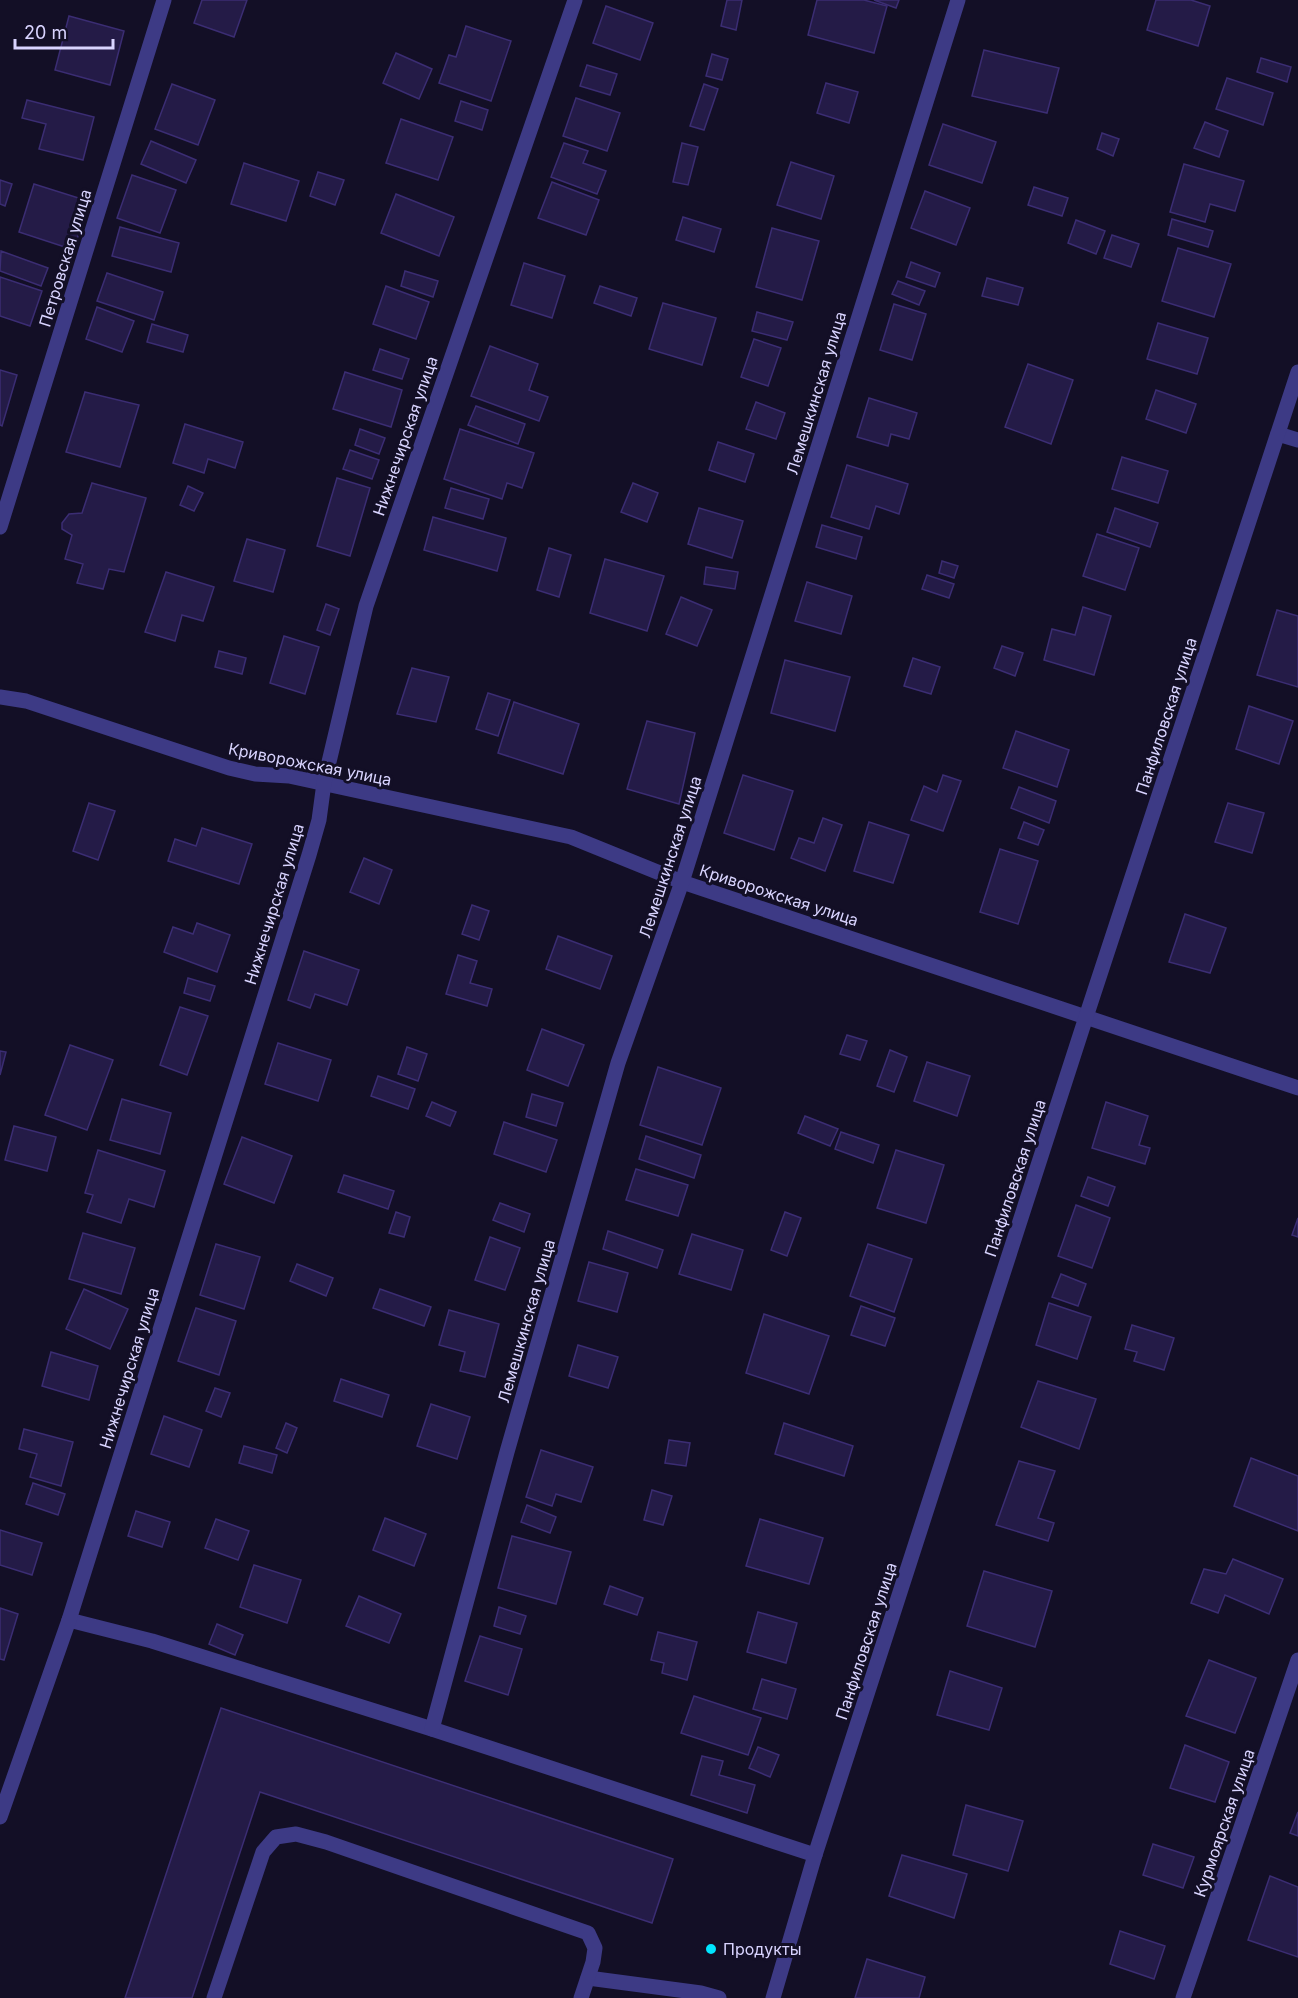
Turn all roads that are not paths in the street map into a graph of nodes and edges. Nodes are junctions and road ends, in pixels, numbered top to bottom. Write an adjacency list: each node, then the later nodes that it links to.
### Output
1 (164, 0): 7 (street, Петровская улица)
2 (575, 0): 9 (street, Нижнечирская улица)
3 (958, 0): 10 (street, Лемешкинская улица)
4 (1298, 372): 5 (street, Панфиловская улица)
5 (1278, 434): 6 (street); 11 (street, Панфиловская улица)
6 (1298, 440)
7 (0, 526)
8 (0, 697): 9 (street, Криворожская улица)
9 (324, 783): 10 (street, Криворожская улица); 13 (street, Нижнечирская улица)
10 (682, 882): 11 (street, Криворожская улица); 15 (street, Лемешкинская улица)
11 (1086, 1017): 12 (street, Криворожская улица); 17 (street, Панфиловская улица)
12 (1298, 1088)
13 (69, 1620): 15 (street); 16 (street, Нижнечирская улица)
14 (1298, 1660): 23 (street, Курмоярская улица)
15 (432, 1729): 17 (street)
16 (0, 1817)
17 (815, 1855): 22 (street, Панфиловская улица)
18 (588, 1978): 19 (street); 20 (street); 21 (street)
19 (214, 1998)
20 (581, 1998)
21 (719, 1998)
22 (772, 1998)
23 (1184, 1998)

